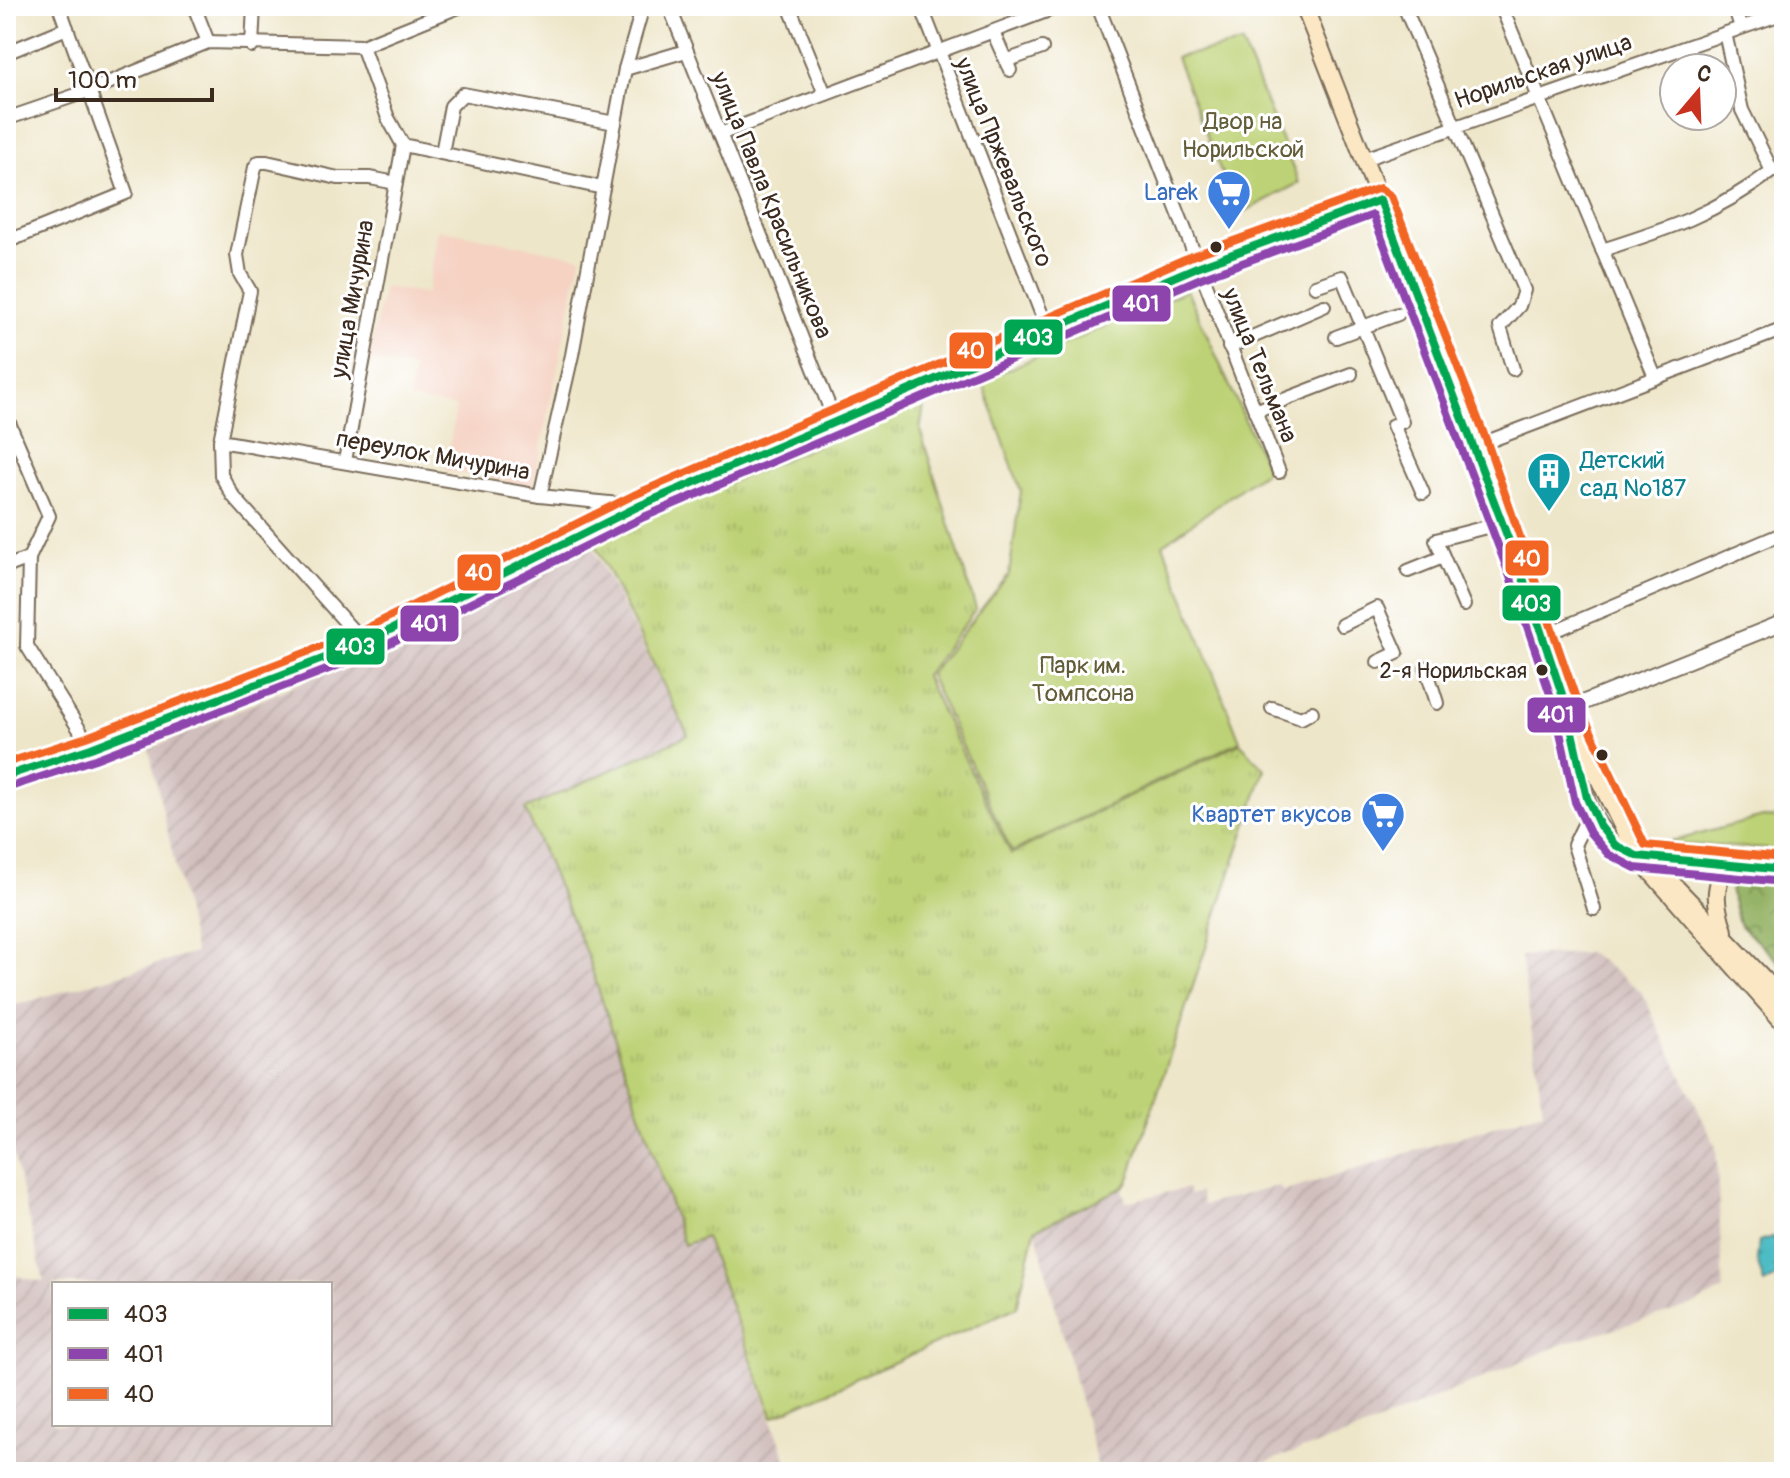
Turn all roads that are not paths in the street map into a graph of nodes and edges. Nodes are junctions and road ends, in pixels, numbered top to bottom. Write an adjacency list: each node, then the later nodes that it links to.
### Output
1 (59, 6): 17 (street)
2 (194, 6): 20 (street)
3 (254, 6): 21 (street)
4 (461, 6): 22 (street)
5 (643, 6): 27 (street)
6 (669, 6): 24 (street, улица Павла Красильникова)
7 (789, 6): 29 (street)
8 (921, 6): 26 (street, улица Пржевальского)
9 (1060, 6): 18 (street)
10 (1098, 6): 44 (street, улица Тельмана)
11 (1304, 6): 37 (main road)
12 (1404, 6): 33 (street)
13 (1501, 6): 30 (street)
14 (1734, 6): 16 (street)
15 (1784, 13): 16 (street, Норильская улица)
16 (1741, 27): 19 (street, Норильская улица)
17 (67, 28): 25 (street); 28 (street)
18 (993, 32): 23 (street); 26 (street)
19 (1725, 33): 30 (street, Норильская улица); 38 (street)
20 (208, 42): 21 (street); 28 (street)
21 (252, 46): 22 (street)
22 (362, 46): 35 (street)
23 (1042, 48)
24 (686, 51): 27 (street); 34 (street, улица Павла Красильникова)
25 (6, 53)
26 (937, 53): 29 (street); 50 (street, улица Пржевальского)
27 (625, 69): 32 (street)
28 (91, 90): 31 (street); 42 (street)
29 (825, 94): 34 (street)
30 (1540, 96): 33 (street, Норильская улица); 43 (street)
31 (6, 119)
32 (615, 123): 36 (street); 40 (street)
33 (1455, 125): 37 (street, Норильская улица); 53 (street)
34 (720, 134): 58 (street, улица Павла Красильникова)
35 (403, 145): 36 (street); 39 (street, улица Мичурина)
36 (442, 153): 40 (street)
37 (1364, 159): 41 (main road)
38 (1778, 172): 43 (street)
39 (396, 183): 59 (street); 61 (street, улица Мичурина)
40 (603, 188): 64 (street)
41 (1380, 200): 44 (street); 60 (main road)
42 (6, 242)
43 (1602, 250): 55 (street)
44 (1197, 267): 50 (street); 52 (street, улица Тельмана)
45 (1315, 286): 48 (street)
46 (1324, 306): 52 (street)
47 (1398, 314): 48 (street)
48 (1363, 327): 51 (street); 63 (street)
49 (1784, 329): 55 (street)
50 (1049, 333): 58 (street)
51 (1336, 337)
52 (1229, 347): 56 (street, улица Тельмана)
53 (1513, 369)
54 (1351, 374): 56 (street)
55 (1655, 377): 60 (street)
56 (1255, 411): 62 (street, улица Тельмана)
57 (6, 416): 69 (street)
58 (835, 421): 65 (street)
59 (220, 441): 61 (street, переулок Мичурина); 76 (street)
60 (1476, 446): 66 (main road)
61 (345, 461): 64 (street, переулок Мичурина)
62 (1279, 472)
63 (1423, 493)
64 (540, 496): 65 (street, переулок Мичурина)
65 (639, 506): 76 (street)
66 (1502, 523): 68 (street); 75 (main road)
67 (1784, 533): 75 (street)
68 (1443, 557): 71 (street); 72 (street)
69 (29, 558): 70 (street); 83 (street)
70 (6, 567)
71 (1408, 571)
72 (1464, 605)
73 (1784, 622): 81 (street)
74 (1342, 625): 77 (street)
75 (1540, 637): 81 (main road)
76 (364, 643): 83 (street)
77 (1378, 662)
78 (1426, 668): 79 (street)
79 (1437, 703)
80 (1272, 708): 82 (street)
81 (1567, 709): 85 (main road); 86 (main road)
82 (1312, 712)
83 (91, 748): 84 (street)
84 (6, 776)
85 (1591, 810): 86 (main road); 89 (street)
86 (1637, 856): 87 (main road); 90 (main road); 91 (main road)
87 (1729, 865): 88 (main road); 90 (main road)
88 (1784, 870)
89 (1594, 909)
90 (1726, 936): 91 (main road)
91 (1778, 1001): 92 (main road)
92 (1784, 1023)

